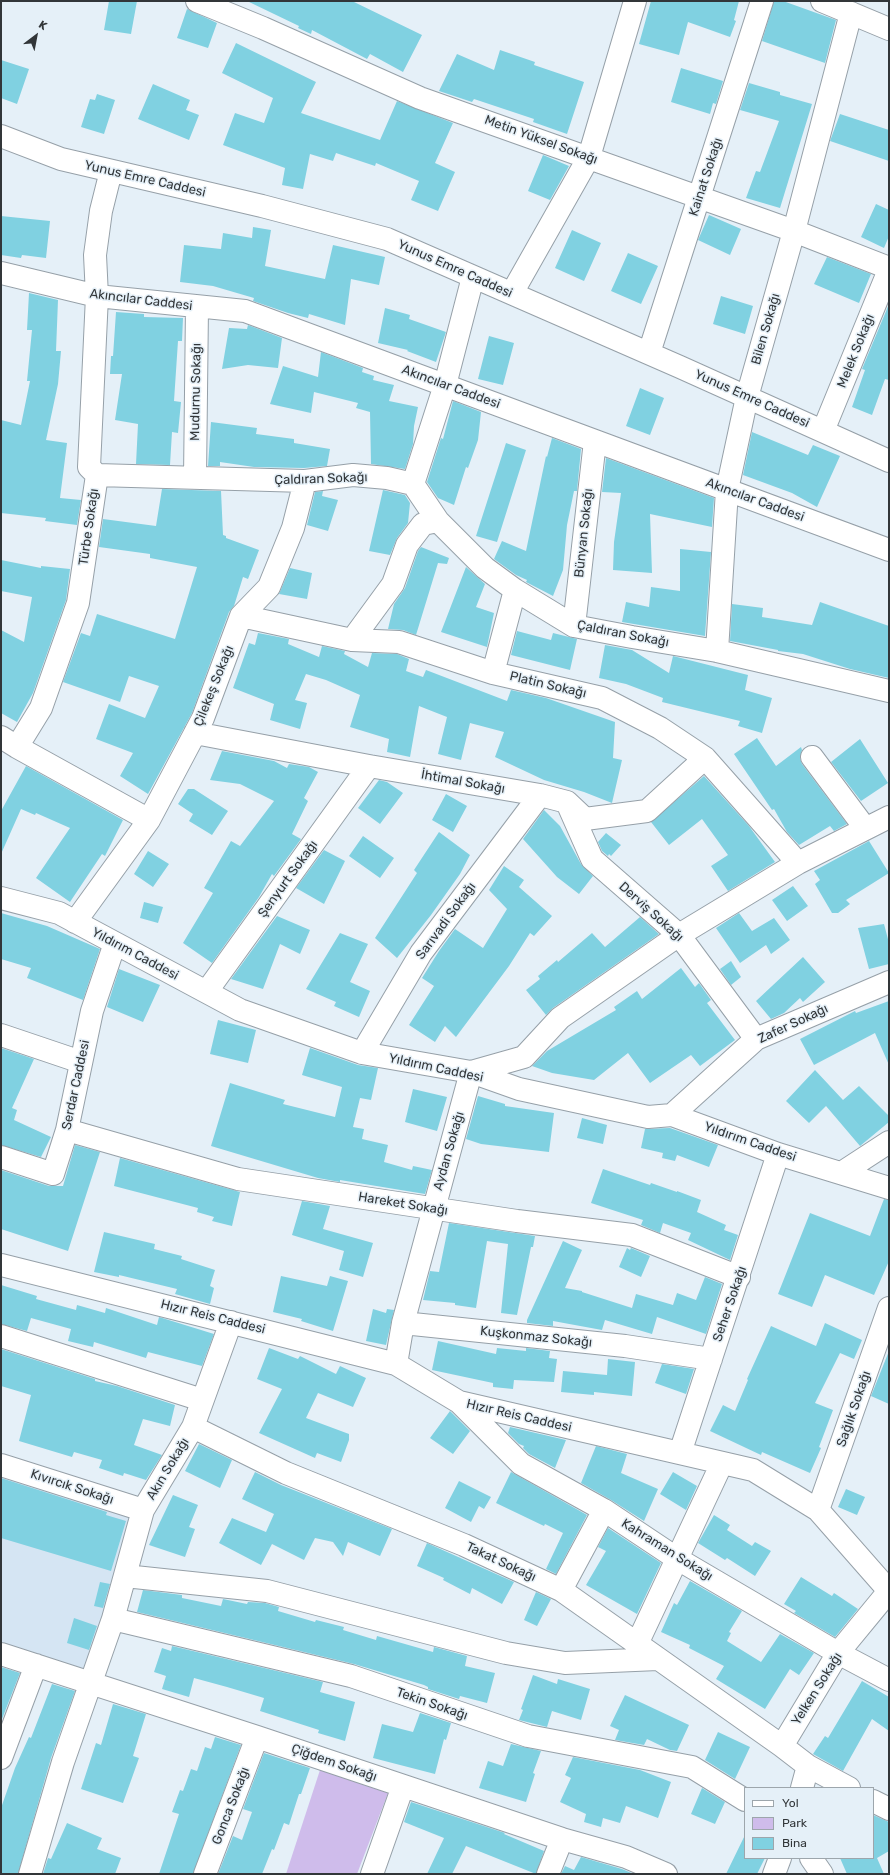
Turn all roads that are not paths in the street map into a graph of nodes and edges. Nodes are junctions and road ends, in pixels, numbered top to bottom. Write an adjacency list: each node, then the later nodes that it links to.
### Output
1 (197, 1): 7 (street, Metin Yüksel Sokağı)
2 (635, 1): 7 (street)
3 (762, 1): 9 (street, Kainat Sokağı)
4 (838, 5): 5 (street); 10 (street, Bilen Sokağı)
5 (889, 29)
6 (1, 136): 8 (street, Yunus Emre Caddesi)
7 (588, 158): 9 (street, Metin Yüksel Sokağı); 14 (street)
8 (110, 171): 13 (street, Yunus Emre Caddesi); 15 (street, Türbe Sokağı)
9 (700, 197): 10 (street, Metin Yüksel Sokağı); 17 (street, Kainat Sokağı)
10 (794, 230): 11 (street, Metin Yüksel Sokağı); 19 (street, Bilen Sokağı)
11 (889, 269): 20 (street, Melek Sokağı)
12 (1, 273): 15 (street, Akıncılar Caddesi)
13 (473, 277): 14 (street, Yunus Emre Caddesi); 18 (street)
14 (512, 293): 17 (street, Yunus Emre Caddesi)
15 (96, 296): 16 (street, Akıncılar Caddesi); 23 (street, Türbe Sokağı)
16 (196, 307): 18 (street, Akıncılar Caddesi); 24 (street, Mudurnu Sokağı)
17 (648, 353): 19 (street, Yunus Emre Caddesi)
18 (445, 385): 21 (street, Akıncılar Caddesi); 26 (street)
19 (747, 397): 20 (street, Yunus Emre Caddesi); 27 (street, Bilen Sokağı)
20 (823, 431): 22 (street, Yunus Emre Caddesi)
21 (595, 441): 27 (street, Akıncılar Caddesi); 32 (street, Bünyan Sokağı)
22 (889, 461)
23 (97, 475): 24 (street, Çaldıran Sokağı); 38 (street, Türbe Sokağı)
24 (195, 478): 25 (street, Çaldıran Sokağı)
25 (304, 481): 26 (street, Çaldıran Sokağı); 31 (street, Çilekeş Sokağı)
26 (413, 484): 28 (street, Çaldıran Sokağı)
27 (727, 490): 29 (street, Akıncılar Caddesi); 34 (street, Bilen Sokağı)
28 (438, 521): 30 (street, Çaldıran Sokağı); 33 (street)
29 (889, 550)
30 (515, 590): 32 (street, Çaldıran Sokağı); 35 (street)
31 (241, 616): 33 (street, Platin Sokağı); 37 (street, Çilekeş Sokağı)
32 (574, 626): 34 (street, Çaldıran Sokağı)
33 (352, 640): 35 (street, Platin Sokağı)
34 (717, 651): 36 (street, Çaldıran Sokağı)
35 (493, 673): 40 (street, Platin Sokağı)
36 (889, 691)
37 (195, 733): 41 (street, İhtimal Sokağı); 45 (street, Çilekeş Sokağı)
38 (9, 742): 45 (street)
39 (812, 757): 46 (street)
40 (705, 758): 43 (street, İhtimal Sokağı); 47 (street, Platin Sokağı)
41 (369, 766): 42 (street, İhtimal Sokağı); 53 (street, Şenyurt Sokağı)
42 (540, 795): 43 (street, İhtimal Sokağı); 56 (street, Sarıvadi Sokağı)
43 (567, 802): 50 (street, Derviş Sokağı)
44 (889, 817): 46 (street)
45 (149, 820): 49 (street, Çilekeş Sokağı)
46 (865, 828): 47 (street)
47 (798, 863): 50 (street)
48 (1, 898): 49 (street, Yıldırım Caddesi)
49 (75, 922): 51 (street, Yıldırım Caddesi)
50 (680, 935): 55 (street, Derviş Sokağı); 58 (street)
51 (116, 944): 53 (street, Yıldırım Caddesi); 57 (street, Serdar Caddesi)
52 (889, 982): 55 (street, Zafer Sokağı)
53 (207, 992): 56 (street, Yıldırım Caddesi)
54 (1, 1035): 57 (street)
55 (756, 1039): 59 (street, Zafer Sokağı)
56 (362, 1053): 58 (street, Yıldırım Caddesi)
57 (81, 1062): 60 (street, Serdar Caddesi)
58 (471, 1072): 59 (street, Yıldırım Caddesi); 66 (street, Aydan Sokağı)
59 (672, 1115): 62 (street, Yıldırım Caddesi)
60 (67, 1130): 63 (street, Serdar Caddesi); 66 (street, Hareket Sokağı)
61 (889, 1142): 64 (street)
62 (778, 1154): 64 (street, Yıldırım Caddesi); 68 (street, Seher Sokağı)
63 (1, 1157)
64 (843, 1172): 65 (street, Yıldırım Caddesi)
65 (889, 1188)
66 (433, 1209): 68 (street, Hareket Sokağı); 71 (street, Aydan Sokağı)
67 (1, 1265): 70 (street, Hızır Reis Caddesi)
68 (739, 1277): 73 (street, Seher Sokağı)
69 (889, 1308): 83 (street, Sağlık Sokağı)
70 (231, 1322): 74 (street, Hızır Reis Caddesi); 75 (street, Akın Sokağı)
71 (403, 1323): 73 (street, Kuşkonmaz Sokağı); 74 (street)
72 (1, 1336): 75 (street)
73 (711, 1359): 78 (street, Seher Sokağı)
74 (396, 1364): 76 (street, Hızır Reis Caddesi)
75 (202, 1400): 77 (street, Akın Sokağı)
76 (459, 1402): 78 (street, Hızır Reis Caddesi); 82 (street, Kahraman Sokağı)
77 (193, 1427): 81 (street, Akın Sokağı); 87 (street, Takat Sokağı)
78 (680, 1453): 79 (street, Hızır Reis Caddesi)
79 (722, 1463): 83 (street, Hızır Reis Caddesi); 84 (street)
80 (1, 1465): 81 (street, Kıvırcık Sokağı)
81 (143, 1510): 85 (street, Akın Sokağı)
82 (604, 1510): 84 (street, Kahraman Sokağı); 87 (street)
83 (818, 1510): 86 (street, Hızır Reis Caddesi)
84 (676, 1558): 90 (street); 91 (street, Kahraman Sokağı)
85 (124, 1576): 89 (street, Akın Sokağı); 93 (street)
86 (889, 1588)
87 (561, 1590): 90 (street, Takat Sokağı)
88 (889, 1591): 91 (street, Yelken Sokağı)
89 (113, 1618): 96 (street, Akın Sokağı); 104 (street, Tekin Sokağı)
90 (637, 1644): 93 (street, Takat Sokağı)
91 (838, 1653): 95 (street, Kahraman Sokağı); 98 (street, Yelken Sokağı)
92 (1, 1654): 94 (street, Çiğdem Sokağı)
93 (658, 1659): 98 (street, Takat Sokağı)
94 (36, 1665): 96 (street, Çiğdem Sokağı); 99 (street)
95 (889, 1680)
96 (90, 1683): 97 (street, Çiğdem Sokağı); 110 (street, Akın Sokağı)
97 (257, 1737): 101 (street, Çiğdem Sokağı); 111 (street, Gonca Sokağı)
98 (782, 1746): 100 (street)
99 (1, 1758)
100 (808, 1766): 102 (street); 103 (street)
101 (403, 1786): 107 (street, Çiğdem Sokağı); 112 (street)
102 (802, 1787)
103 (847, 1787)
104 (744, 1799)
105 (874, 1802): 106 (street)
106 (889, 1809)
107 (562, 1840): 113 (street); 114 (street, Çiğdem Sokağı)
108 (780, 1859): 115 (street)
109 (812, 1859): 116 (street)
110 (30, 1874)
111 (205, 1874)
112 (372, 1874)
113 (548, 1874)
114 (666, 1874)
115 (774, 1874)
116 (822, 1874)

